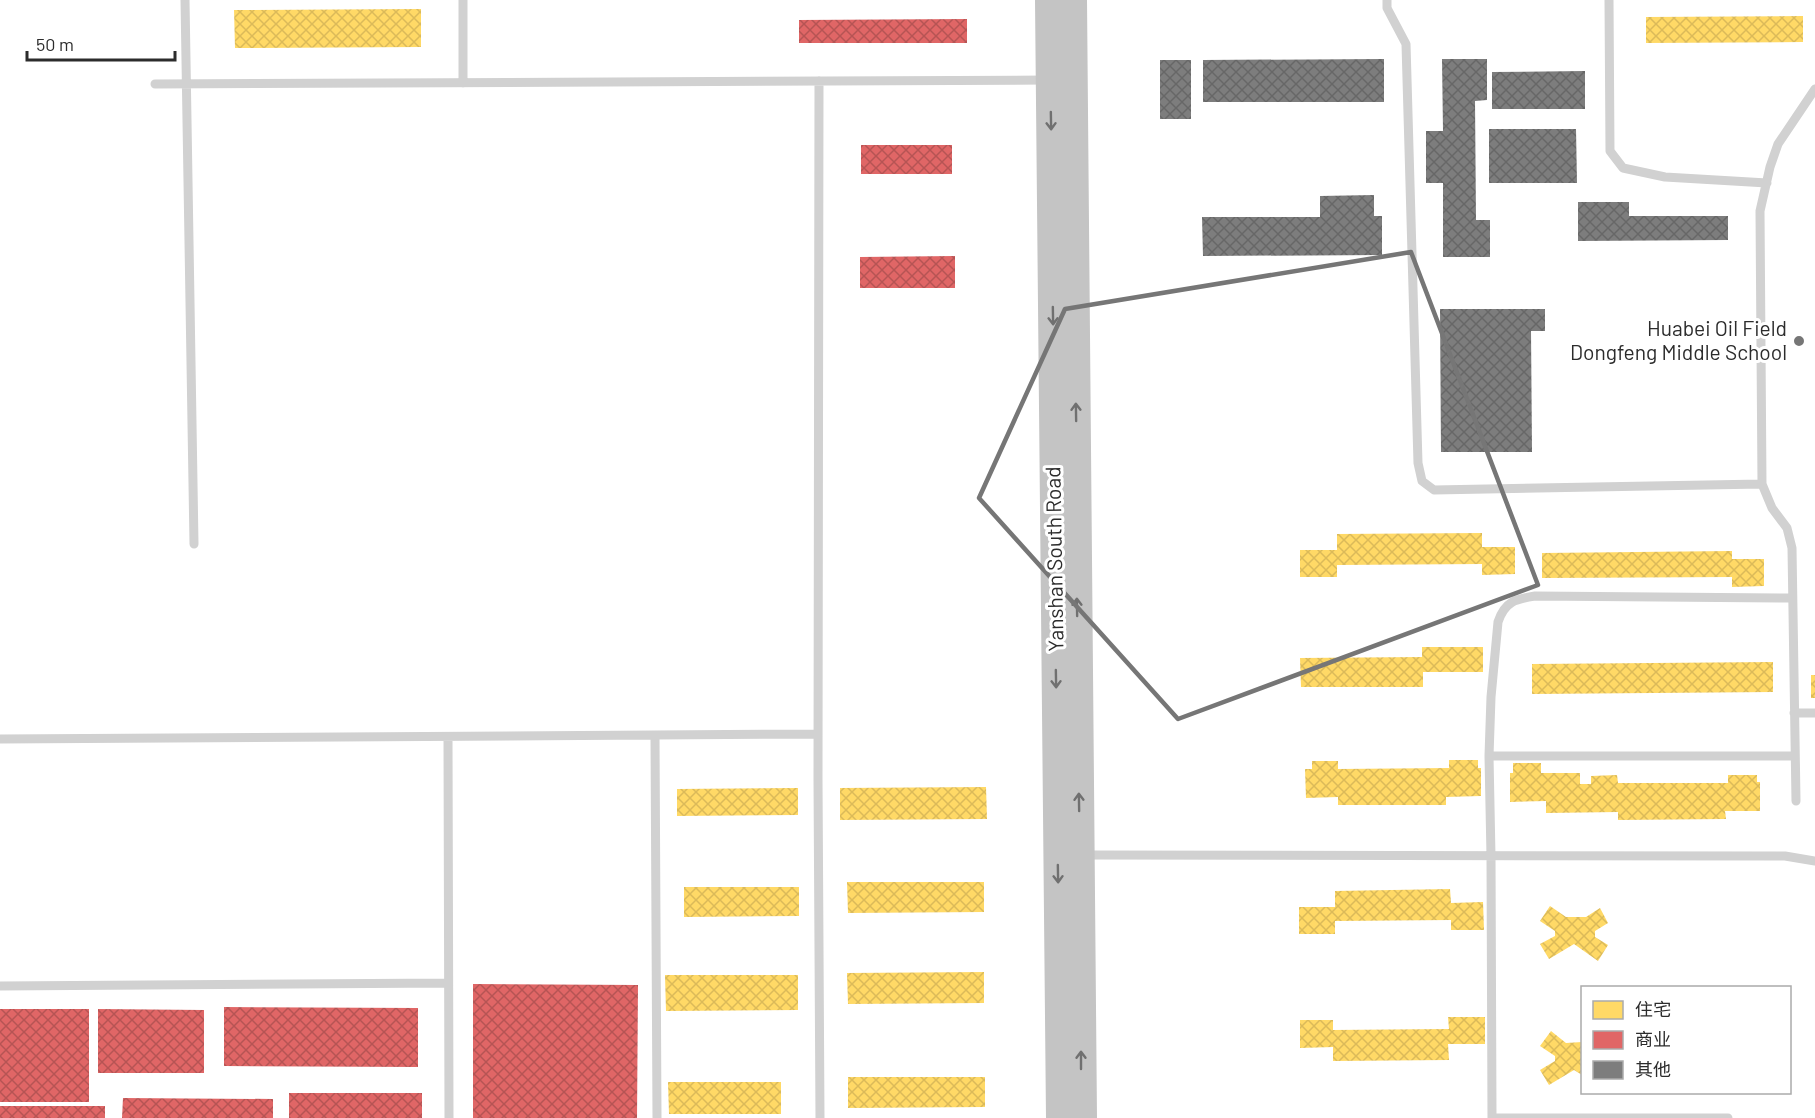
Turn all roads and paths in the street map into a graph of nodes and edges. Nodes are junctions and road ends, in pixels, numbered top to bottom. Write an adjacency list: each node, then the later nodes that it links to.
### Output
1 (185, 0): 11 (lane)
2 (463, 0): 9 (lane)
3 (1050, 0): 7 (main road, Yanshan South Road)
4 (1072, 0): 26 (main road, Yanshan South Road, one-way to 4)
5 (1387, 0): 14 (lane)
6 (1609, 0): 13 (lane)
7 (1051, 80): 8 (lane); 34 (main road, Yanshan South Road, one-way to 34)
8 (819, 81): 9 (lane); 19 (lane)
9 (463, 83): 11 (lane)
10 (155, 84): 11 (lane)
11 (185, 84): 15 (lane)
12 (1815, 89): 13 (lane)
13 (1767, 183): 14 (lane)
14 (1762, 484): 16 (lane)
15 (194, 544)
16 (1792, 598): 17 (lane); 23 (lane)
17 (1794, 713): 18 (lane); 24 (lane)
18 (1815, 713)
19 (818, 734): 20 (lane); 33 (lane)
20 (655, 735): 21 (lane); 32 (lane)
21 (448, 737): 22 (lane); 29 (lane)
22 (0, 739)
23 (1489, 756): 24 (lane); 27 (lane)
24 (1795, 756): 25 (lane)
25 (1796, 801)
26 (1080, 855): 27 (lane); 35 (main road, Yanshan South Road, one-way to 26)
27 (1491, 856): 28 (lane); 36 (lane)
28 (1815, 861)
29 (448, 982): 30 (lane); 31 (lane)
30 (0, 986)
31 (448, 1118)
32 (657, 1118)
33 (819, 1118)
34 (1061, 1118)
35 (1082, 1118)
36 (1728, 1118)

